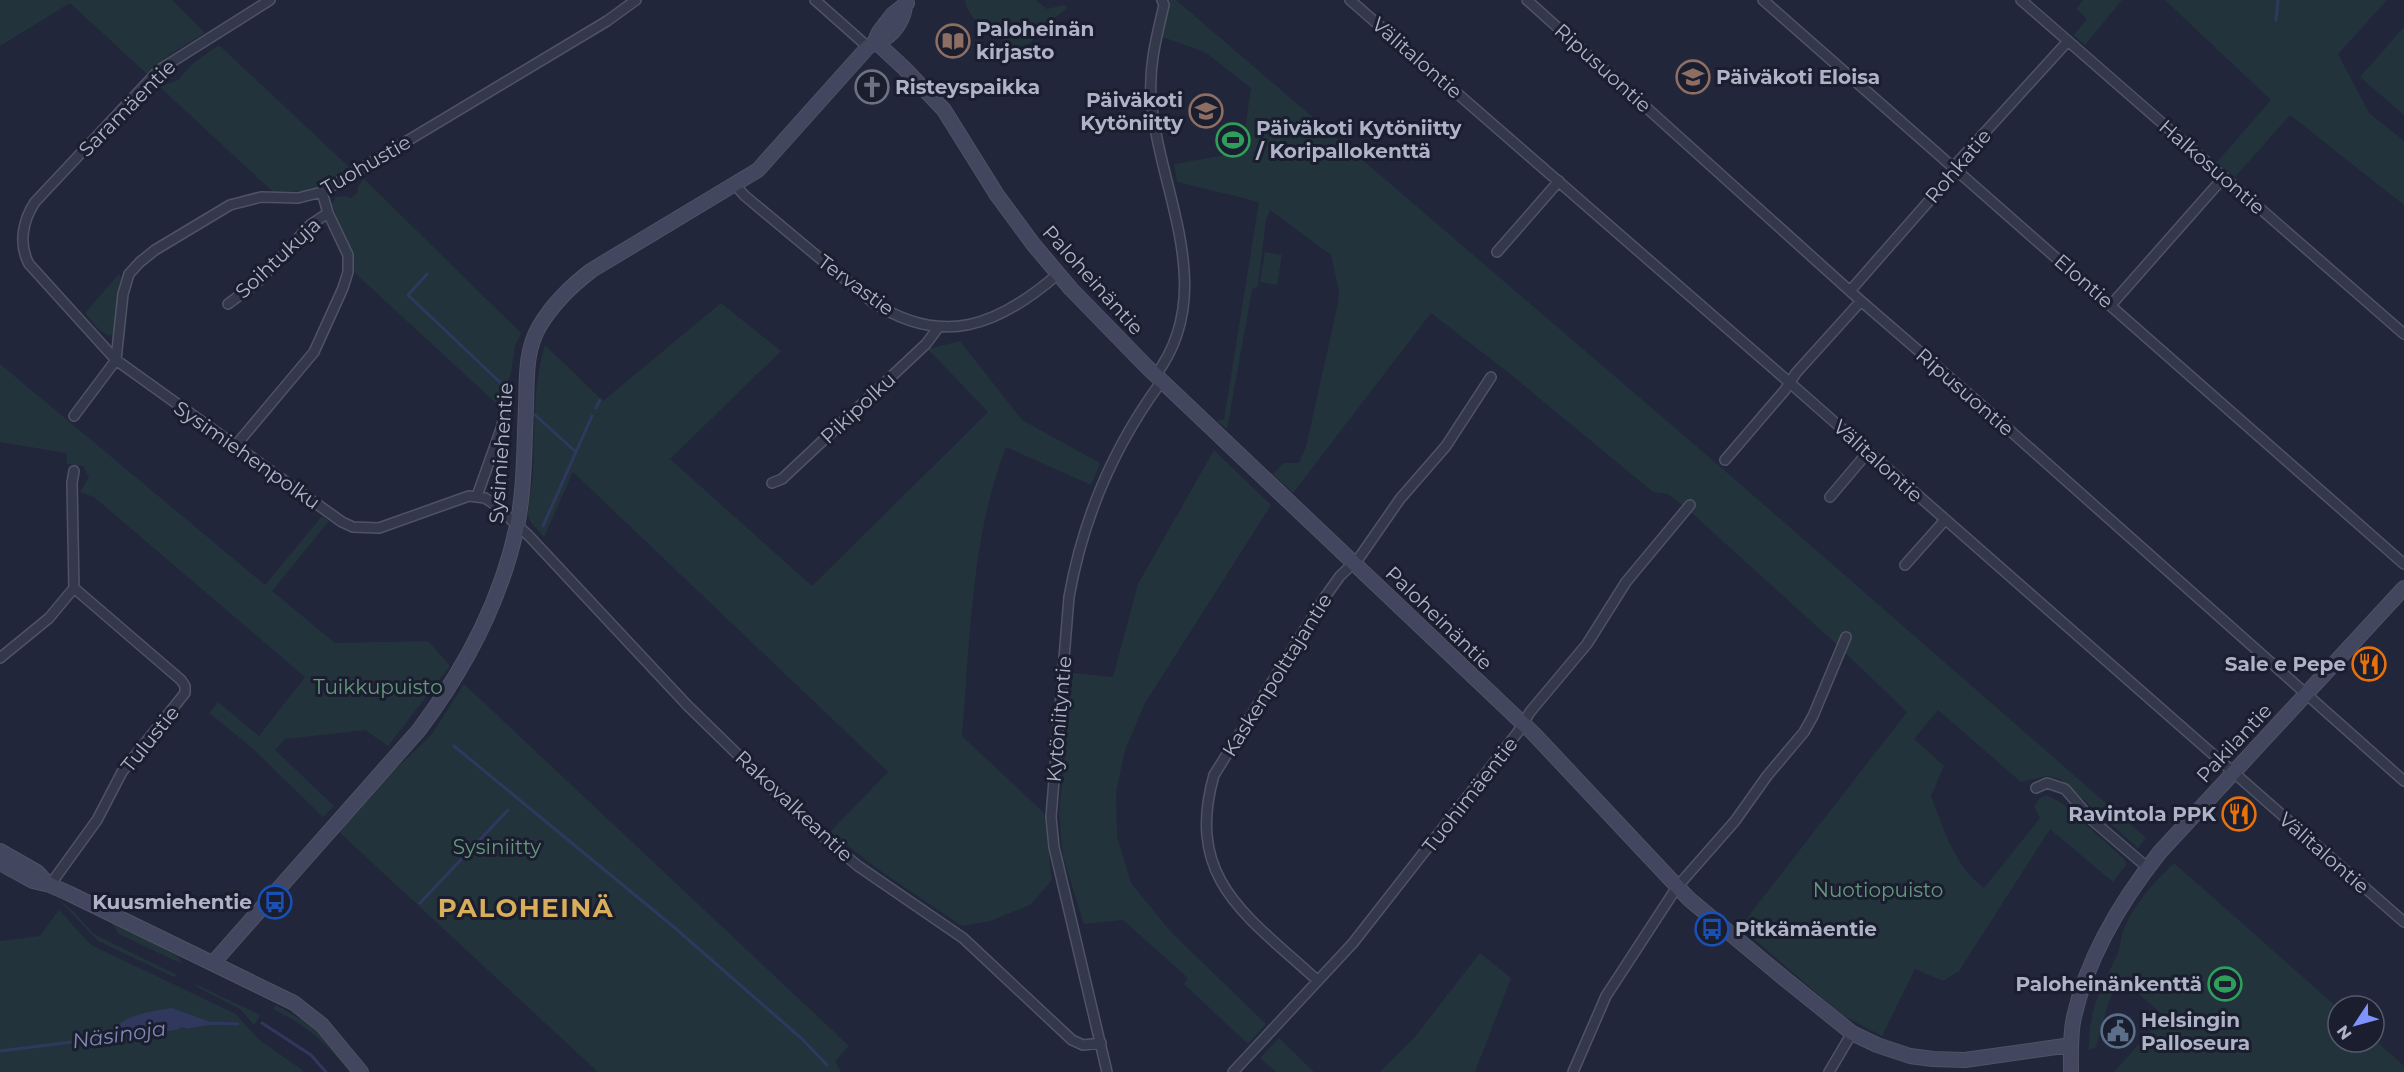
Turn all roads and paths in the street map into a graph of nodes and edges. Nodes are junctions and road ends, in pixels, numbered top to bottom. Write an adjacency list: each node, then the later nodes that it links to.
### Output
1 (270, 0): 18 (street, Saramäentie)
2 (636, 0): 16 (street, Tuohustie)
3 (815, 0): 11 (street)
4 (1527, 0): 21 (street, Ripusuontie)
5 (1763, 0): 12 (street, Elontie)
6 (2021, 0): 10 (street, Halkosuontie)
7 (1352, 1): 14 (street, Välitalontie)
8 (905, 2): 11 (street, Sysimiehentie)
9 (1163, 2): 29 (street, Kytöniityntie)
10 (2068, 41): 12 (street, Rohkatie); 13 (street, Halkosuontie)
11 (872, 44): 15 (street, Sysimiehentie); 20 (street, Paloheinäntie)
12 (1955, 170): 21 (street, Rohkatie); 24 (street, Elontie)
13 (2223, 178): 24 (street); 26 (street, Halkosuontie)
14 (1559, 182): 19 (street); 30 (street, Välitalontie)
15 (735, 185): 25 (street, Tervastie); 42 (street, Sysimiehentie)
16 (322, 192): 17 (street); 27 (street, Tuohustie)
17 (328, 213): 23 (street, Soihtukuja); 33 (street)
18 (23, 248): 27 (street, Sysimiehenpolku)
19 (1497, 252)
20 (1058, 274): 25 (street, Tervastie); 29 (street, Paloheinäntie)
21 (1850, 291): 22 (street, Ripusuontie)
22 (1860, 301): 30 (street); 50 (street, Ripusuontie)
23 (228, 304)
24 (2111, 305): 44 (street, Elontie)
25 (938, 328): 37 (street, Pikipolku)
26 (2404, 334)
27 (116, 360): 32 (street); 33 (street, Sysimiehenpolku)
28 (1491, 377): 43 (street, Kaskenpolttajantie)
29 (1158, 379): 43 (street, Paloheinäntie); 64 (street, Kytöniityntie)
30 (1790, 382): 34 (street, Välitalontie); 35 (street)
31 (504, 413): 38 (street)
32 (74, 416)
33 (236, 445): 38 (street, Sysimiehenpolku)
34 (1868, 452): 39 (street); 41 (street, Välitalontie)
35 (1725, 460)
36 (74, 471): 46 (street)
37 (772, 483)
38 (477, 496): 42 (street)
39 (1830, 496)
40 (1690, 506): 51 (street, Tuohimäentie)
41 (1945, 520): 45 (street); 52 (street, Välitalontie)
42 (517, 525): 61 (street, Sysimiehentie); 64 (street, Rakovalkeantie)
43 (1353, 563): 51 (street, Paloheinäntie); 62 (street, Kaskenpolttajantie)
44 (2404, 564)
45 (1905, 566)
46 (74, 588): 49 (street); 58 (street, Tulustie)
47 (2404, 588): 50 (street, Pakilantie)
48 (1846, 637): 59 (street)
49 (0, 658)
50 (2306, 694): 52 (street, Pakilantie); 53 (street, Ripusuontie)
51 (1523, 724): 59 (street, Paloheinäntie); 62 (street, Tuohimäentie)
52 (2232, 773): 57 (street, Pakilantie); 60 (street, Välitalontie)
53 (2404, 781)
54 (2036, 788): 57 (street)
55 (0, 851): 58 (street)
56 (0, 863): 58 (street)
57 (2148, 868): 65 (street, Pakilantie)
58 (50, 885): 61 (street)
59 (1677, 887): 63 (street, Paloheinäntie); 69 (street)
60 (2404, 922)
61 (213, 963): 66 (street)
62 (1318, 981): 68 (street, Tuohimäentie)
63 (1852, 1033): 65 (street, Paloheinäntie); 70 (street)
64 (1101, 1043): 67 (street, Kytöniityntie)
65 (2071, 1045): 71 (street, Pakilantie)
66 (361, 1072)
67 (1107, 1072)
68 (1233, 1072)
69 (1573, 1072)
70 (1829, 1072)
71 (2071, 1072)

